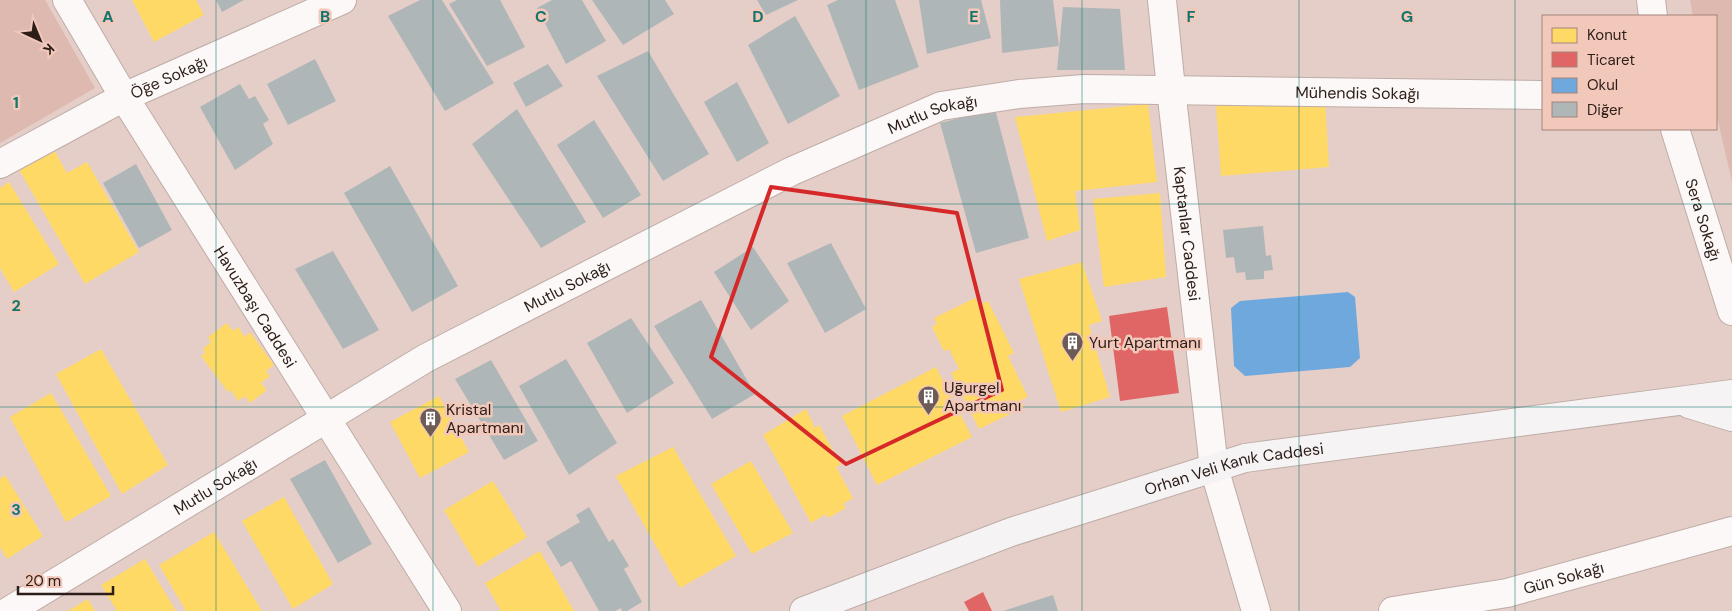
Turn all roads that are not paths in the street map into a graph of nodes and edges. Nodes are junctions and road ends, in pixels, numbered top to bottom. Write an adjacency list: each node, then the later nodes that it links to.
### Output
1 (68, 0): 8 (street, Havuzbaşı Caddesi)
2 (342, 0): 8 (street, Öḡe Sokağı)
3 (1162, 0): 6 (street, Kaptanlar Caddesi)
4 (1651, 0): 5 (street)
5 (1653, 15)
6 (1171, 89): 7 (street, Mühendis Sokağı); 14 (street, Mutlu Sokağı); 16 (street, Kaptanlar Caddesi)
7 (1542, 96)
8 (124, 97): 10 (street, Öḡe Sokağı); 14 (street, Havuzbaşı Caddesi)
9 (1675, 130): 11 (street, Sera Sokağı)
10 (0, 164)
11 (1732, 310)
12 (1732, 394): 13 (street, Orhan Veli Kanık Caddesi)
13 (1683, 402): 15 (street); 16 (street, Orhan Veli Kanık Caddesi)
14 (325, 417): 18 (street, Mutlu Sokağı); 19 (street, Havuzbaşı Caddesi)
15 (1732, 417)
16 (1214, 468): 20 (street, Orhan Veli Kanık Caddesi); 21 (street, Kaptanlar Caddesi)
17 (1732, 531): 22 (street, Gün Sokağı)
18 (9, 611)
19 (447, 611)
20 (804, 611)
21 (1256, 611)
22 (1393, 611)

